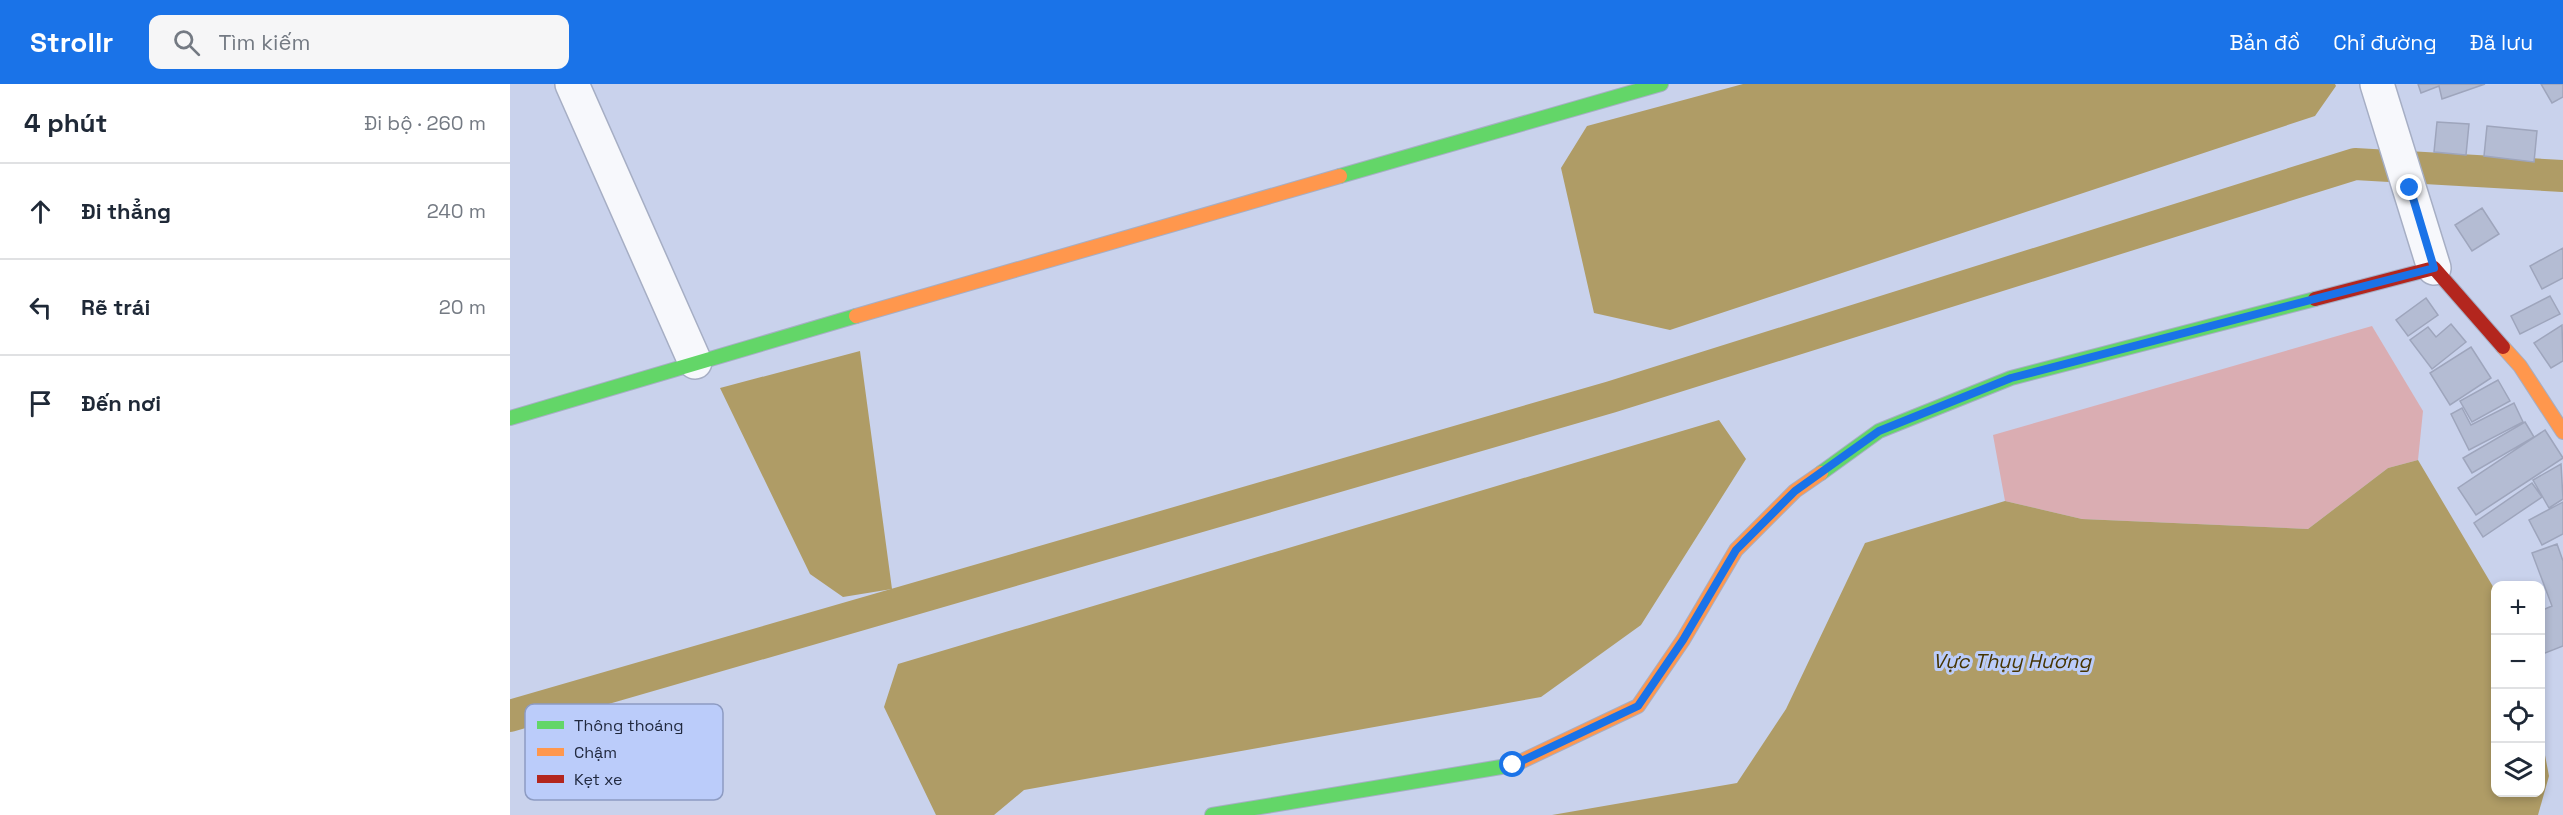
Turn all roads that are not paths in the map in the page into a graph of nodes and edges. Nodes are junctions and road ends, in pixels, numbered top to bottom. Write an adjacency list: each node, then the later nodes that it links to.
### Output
1 (572, 84): 5 (street)
2 (1661, 84): 5 (main road)
3 (2377, 84): 4 (street)
4 (2434, 268): 7 (main road); 8 (main road)
5 (695, 362): 6 (main road)
6 (510, 418)
7 (2563, 432)
8 (1212, 815)

